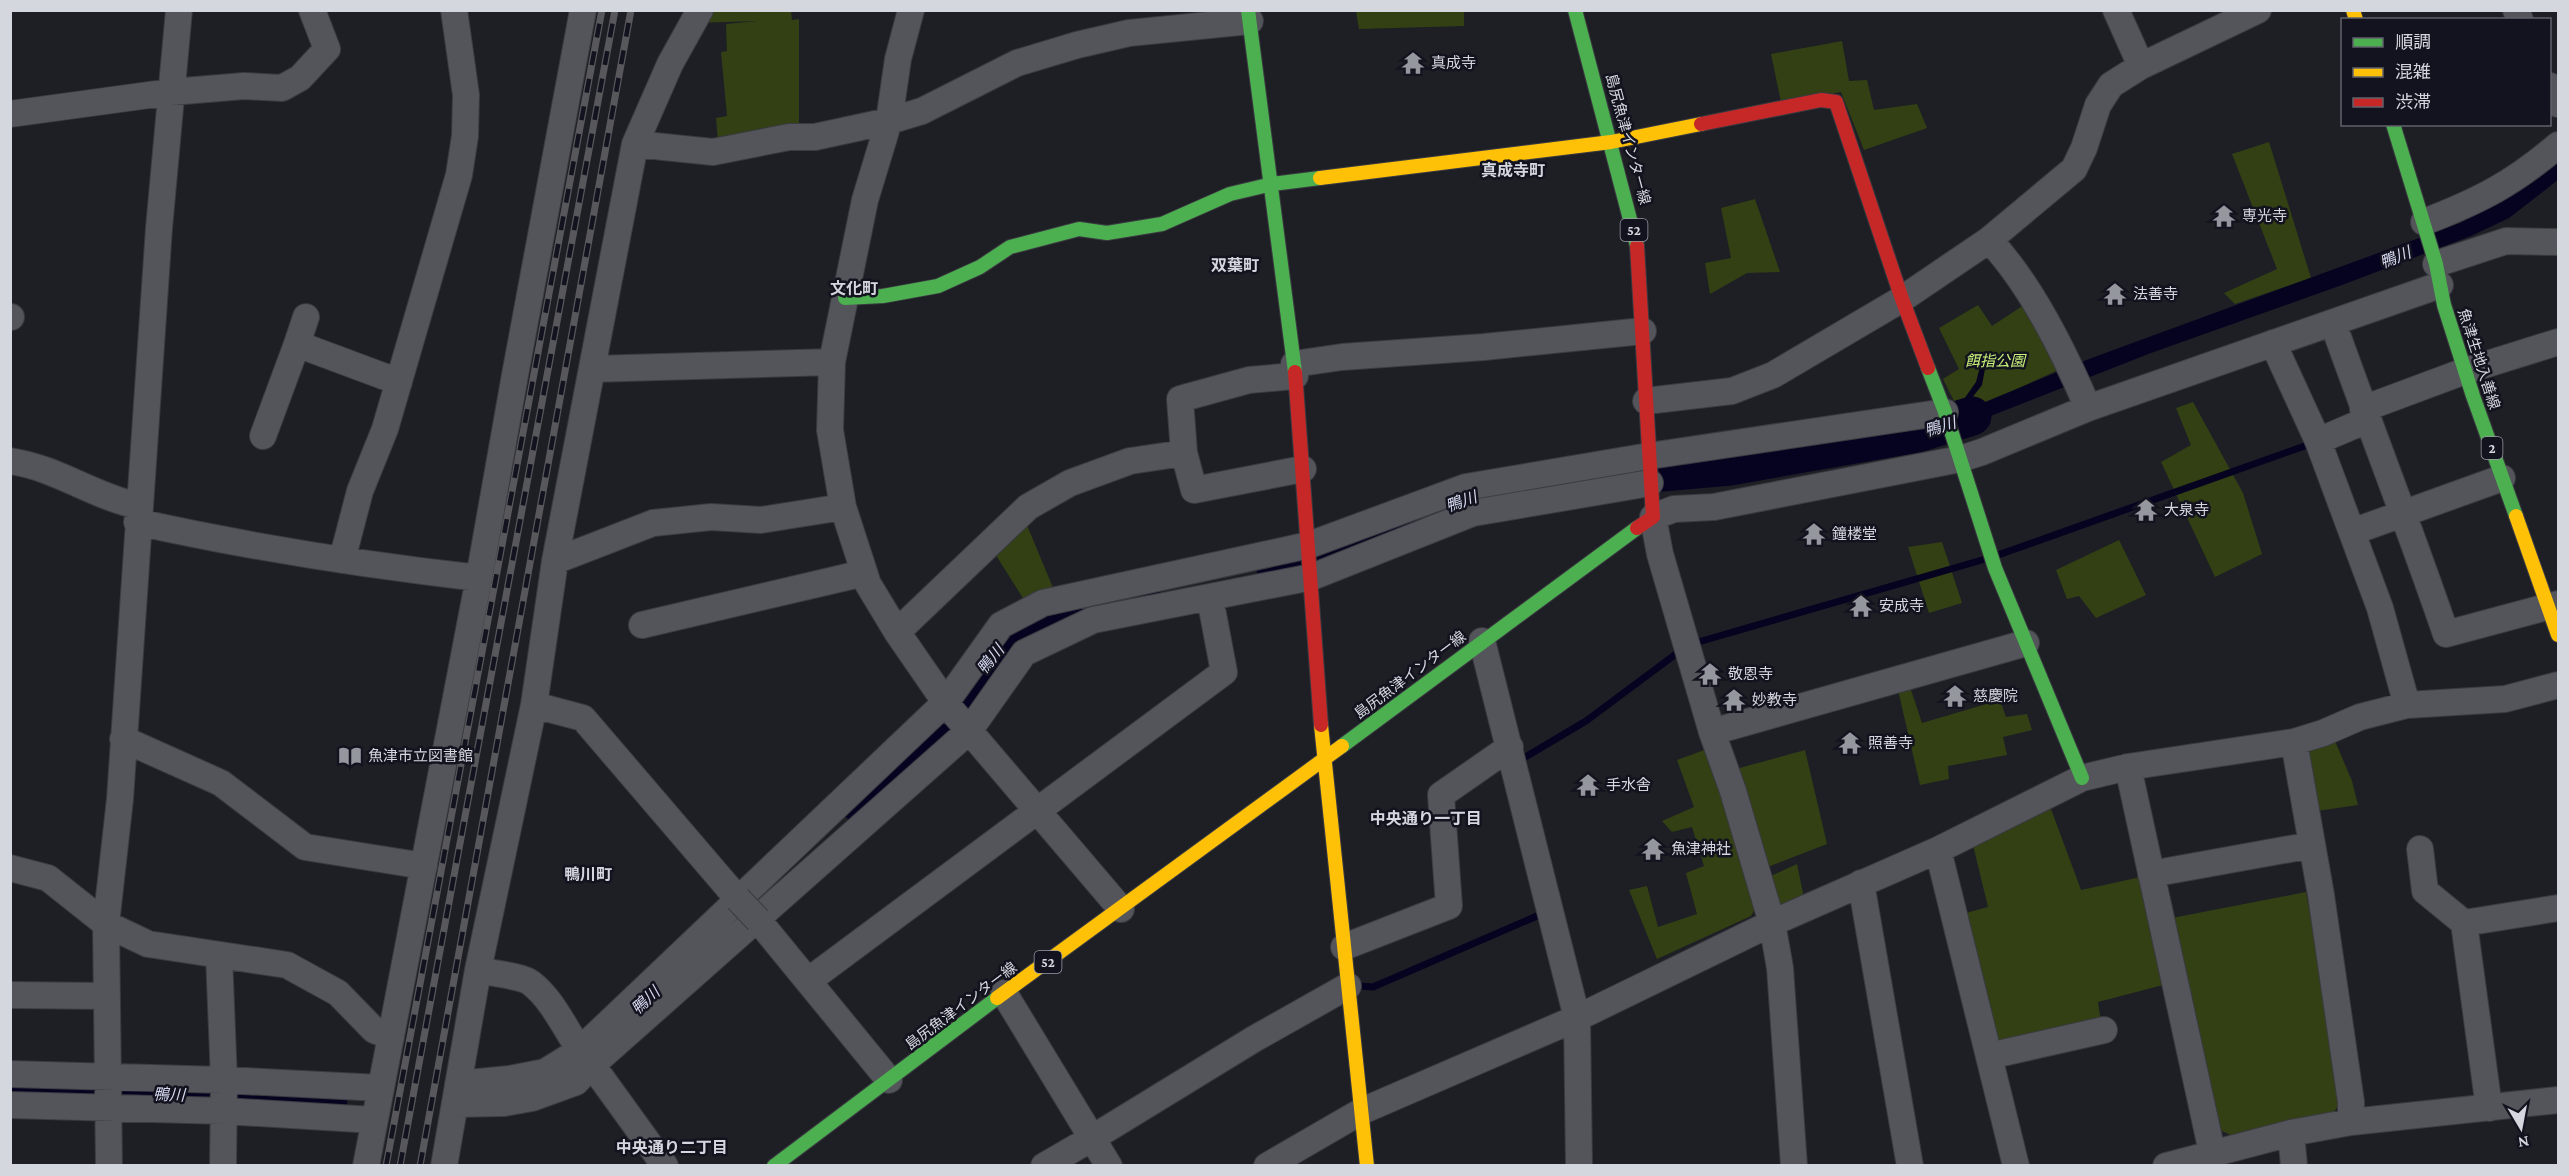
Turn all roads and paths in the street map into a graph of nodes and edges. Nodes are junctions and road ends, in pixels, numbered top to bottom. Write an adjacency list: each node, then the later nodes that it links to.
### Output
1 (179, 10): 13 (street)
2 (312, 10): 13 (street)
3 (454, 10): 38 (street)
4 (583, 10): 61 (street)
5 (700, 10): 19 (street)
6 (911, 10): 16 (street)
7 (1575, 10): 18 (street, 島尻魚津インター線 / 52)
8 (2116, 10): 11 (street)
9 (2258, 10): 11 (street)
10 (1249, 16): 16 (street); 21 (street)
11 (2141, 66): 23 (street)
12 (2551, 88): 14 (street)
13 (171, 92): 15 (street); 53 (street)
14 (2559, 104)
15 (10, 114)
16 (889, 121): 19 (street); 26 (street)
17 (2394, 126): 22 (street, 魚津生地入善線 / 2)
18 (1611, 142): 21 (street); 27 (street); 30 (street, 島尻魚津インター線 / 52)
19 (635, 144): 35 (street)
20 (2559, 145): 22 (street)
21 (1272, 184): 26 (street); 36 (street)
22 (2425, 226): 25 (street, 魚津生地入善線 / 2)
23 (1989, 240): 27 (street); 39 (street)
24 (2559, 242): 25 (street)
25 (2437, 269): 29 (street); 37 (street, 魚津生地入善線 / 2)
26 (845, 298): 34 (street)
27 (1902, 299): 40 (street); 41 (street)
28 (306, 317): 33 (street)
29 (2333, 323): 32 (street); 42 (street)
30 (1643, 331): 36 (street); 40 (street, 島尻魚津インター線 / 52)
31 (2559, 342): 37 (street)
32 (2273, 343): 39 (street); 44 (street)
33 (297, 344): 38 (street); 43 (street)
34 (832, 362): 35 (street); 52 (street)
35 (592, 369): 58 (street)
36 (1295, 370): 46 (street); 49 (street)
37 (2465, 371): 42 (street); 50 (street, 魚津生地入善線 / 2)
38 (399, 382): 57 (street)
39 (2078, 386): 45 (street)
40 (1646, 401): 47 (street, 島尻魚津インター線 / 52)
41 (1945, 411): 45 (street); 47 (street)
42 (2365, 414): 44 (street); 54 (street)
43 (263, 436)
44 (2318, 441): 56 (street)
45 (1956, 448): 55 (street); 68 (street)
46 (1184, 453): 49 (street); 65 (street)
47 (1648, 456): 51 (street, 島尻魚津インター線 / 52); 59 (street)
48 (10, 461): 53 (street)
49 (1303, 469): 59 (street)
50 (2502, 478): 54 (street); 63 (street, 魚津生地入善線 / 2)
51 (1650, 483): 55 (street, 島尻魚津インター線 / 52); 59 (street)
52 (843, 507): 58 (street); 60 (street)
53 (138, 514): 57 (street); 75 (street)
54 (2404, 514): 56 (street); 63 (street)
55 (1653, 518): 67 (street, 島尻魚津インター線 / 52); 74 (street)
56 (2352, 532): 72 (street)
57 (342, 560): 61 (street)
58 (555, 561): 71 (street)
59 (1311, 564): 62 (street); 70 (street); 78 (street)
60 (864, 573): 64 (street); 65 (street)
61 (479, 578): 85 (street)
62 (1210, 598): 73 (street); 81 (street)
63 (2554, 606): 66 (street, 魚津生地入善線 / 2)
64 (642, 625)
65 (897, 632): 70 (street)
66 (2559, 635)
67 (1482, 641): 77 (street); 78 (street, 島尻魚津インター線 / 52)
68 (2026, 643): 74 (street); 80 (street)
69 (2559, 685): 72 (street)
70 (947, 704): 73 (street); 106 (street)
71 (534, 705): 96 (street); 97 (street, bridge)
72 (2407, 705): 76 (street)
73 (967, 728): 81 (street); 106 (street)
74 (1712, 732): 91 (street)
75 (123, 739): 85 (street); 93 (street)
76 (2294, 742): 79 (street); 82 (street)
77 (1510, 747): 94 (street); 102 (street)
78 (1324, 760): 90 (street, 島尻魚津インター線 / 52); 94 (street)
79 (2128, 767): 80 (street); 87 (street)
80 (2082, 778): 84 (street)
81 (1036, 810): 90 (street); 97 (street)
82 (2312, 845): 87 (street); 119 (street)
83 (2420, 849): 92 (street)
84 (1938, 850): 88 (street); 105 (street)
85 (424, 866): 104 (street)
86 (10, 868): 93 (street)
87 (2151, 874): 122 (street)
88 (1861, 883): 91 (street); 135 (street)
89 (2559, 908): 92 (street)
90 (1120, 909): 99 (street, 島尻魚津インター線 / 52)
91 (1772, 923): 102 (street); 134 (street)
92 (2464, 923): 115 (street)
93 (106, 924): 95 (street); 101 (street)
94 (1344, 947): 98 (street)
95 (219, 956): 104 (street); 112 (street)
96 (478, 970): 106 (street); 111 (street)
97 (808, 981): 109 (street)
98 (1348, 986): 117 (street); 121 (street)
99 (1004, 993): 109 (street, 島尻魚津インター線 / 52); 121 (street)
100 (10, 995): 101 (street)
101 (106, 996): 108 (street)
102 (1577, 1018): 117 (street); 133 (street)
103 (2104, 1030): 105 (street)
104 (391, 1037): 110 (street)
105 (1989, 1056): 136 (street)
106 (586, 1058): 111 (street); 127 (street)
107 (10, 1074): 108 (street)
108 (109, 1077): 112 (street); 116 (street)
109 (889, 1080): 128 (street, 島尻魚津インター線 / 52)
110 (381, 1089): 112 (street); 118 (street)
111 (456, 1094): 126 (street)
112 (224, 1095): 116 (street); 118 (street); 124 (street)
113 (2559, 1100): 115 (street)
114 (10, 1105): 116 (street)
115 (2489, 1108): 119 (street)
116 (109, 1109): 123 (street)
117 (1362, 1111): 131 (street); 132 (street)
118 (374, 1120): 125 (street)
119 (2351, 1122): 120 (street)
120 (2291, 1132): 122 (street); 138 (street)
121 (1094, 1137): 129 (street); 130 (street)
122 (2212, 1152): 137 (street)
123 (109, 1166)
124 (223, 1166)
125 (366, 1166)
126 (444, 1166)
127 (665, 1166)
128 (774, 1166)
129 (1044, 1166)
130 (1109, 1166)
131 (1267, 1166)
132 (1367, 1166)
133 (1579, 1166)
134 (1794, 1166)
135 (1910, 1166)
136 (2016, 1166)
137 (2166, 1166)
138 (2294, 1166)

